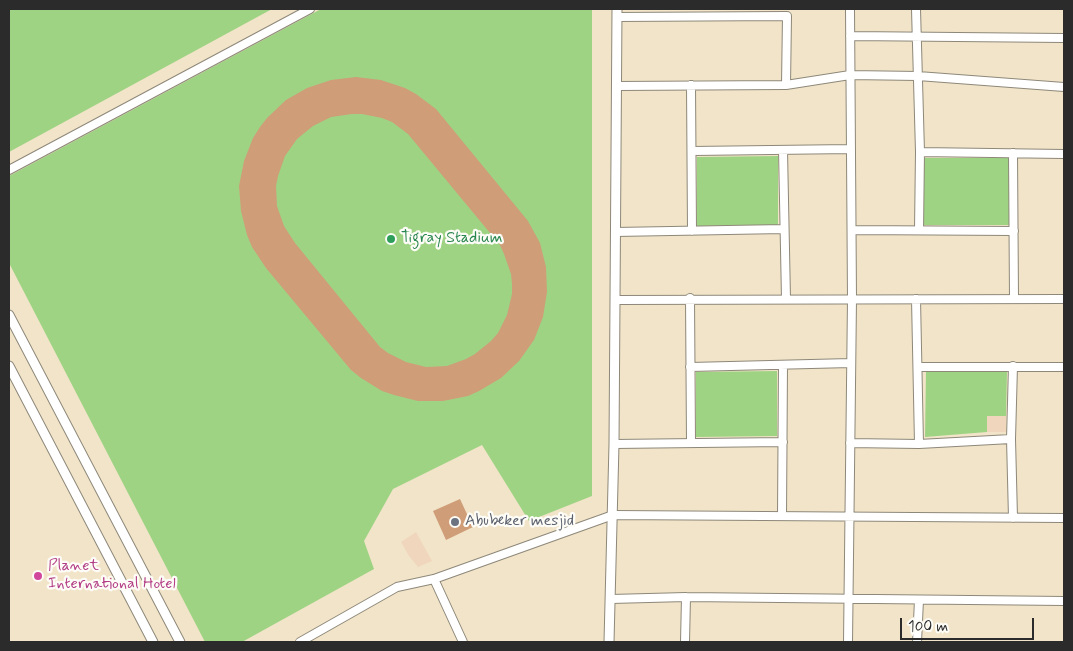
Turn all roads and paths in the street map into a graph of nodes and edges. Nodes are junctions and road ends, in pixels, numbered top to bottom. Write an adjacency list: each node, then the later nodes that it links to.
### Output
1 (310, 9): 22 (street)
2 (850, 9): 7 (street)
3 (916, 9): 8 (street)
4 (617, 13): 5 (street); 14 (street)
5 (692, 13): 6 (street)
6 (777, 13): 13 (street)
7 (850, 36): 8 (street); 10 (street)
8 (916, 37): 9 (street); 11 (street)
9 (1064, 38)
10 (850, 75): 11 (street); 13 (street); 16 (street)
11 (918, 76): 15 (street); 19 (street)
12 (691, 85): 13 (street); 14 (street); 18 (street)
13 (786, 85)
14 (616, 86): 28 (street)
15 (1064, 87)
16 (851, 149): 17 (street); 24 (street)
17 (783, 150): 18 (street); 23 (street)
18 (692, 151): 27 (street)
19 (920, 152): 20 (street); 25 (street)
20 (1014, 153): 21 (street); 26 (street)
21 (1064, 154)
22 (9, 170)
23 (784, 229): 27 (street); 31 (street)
24 (852, 230): 25 (street); 30 (street)
25 (919, 230): 26 (street)
26 (1014, 230): 33 (street)
27 (692, 231): 28 (street)
28 (615, 232): 35 (street)
29 (690, 298): 31 (street); 35 (street); 41 (street)
30 (852, 298): 31 (street); 32 (street); 37 (street)
31 (786, 299)
32 (916, 299): 33 (street); 42 (street)
33 (1014, 299): 34 (street)
34 (1064, 299)
35 (615, 300): 48 (street)
36 (9, 314): 62 (street)
37 (852, 364): 38 (street); 47 (street)
38 (783, 365): 41 (street); 46 (street)
39 (9, 366): 61 (street)
40 (1013, 366): 42 (street); 43 (street); 44 (street)
41 (690, 367): 45 (street)
42 (919, 367): 49 (street)
43 (1064, 367)
44 (1011, 439): 49 (street); 53 (street)
45 (691, 442): 46 (street); 48 (street)
46 (783, 442): 51 (street)
47 (850, 443): 49 (street); 52 (street)
48 (614, 444): 50 (street)
49 (919, 444)
50 (613, 515): 51 (street); 55 (street); 58 (street)
51 (782, 516): 52 (street)
52 (849, 516): 53 (street); 57 (street)
53 (1013, 518): 54 (street)
54 (1064, 518)
55 (434, 579): 63 (street); 64 (street)
56 (686, 597): 57 (street); 58 (street); 66 (street)
57 (849, 598): 59 (street); 67 (street)
58 (610, 599): 65 (street)
59 (919, 600): 60 (street); 68 (street)
60 (1064, 601)
61 (153, 642)
62 (180, 642)
63 (300, 642)
64 (463, 642)
65 (609, 642)
66 (685, 642)
67 (848, 642)
68 (918, 642)

